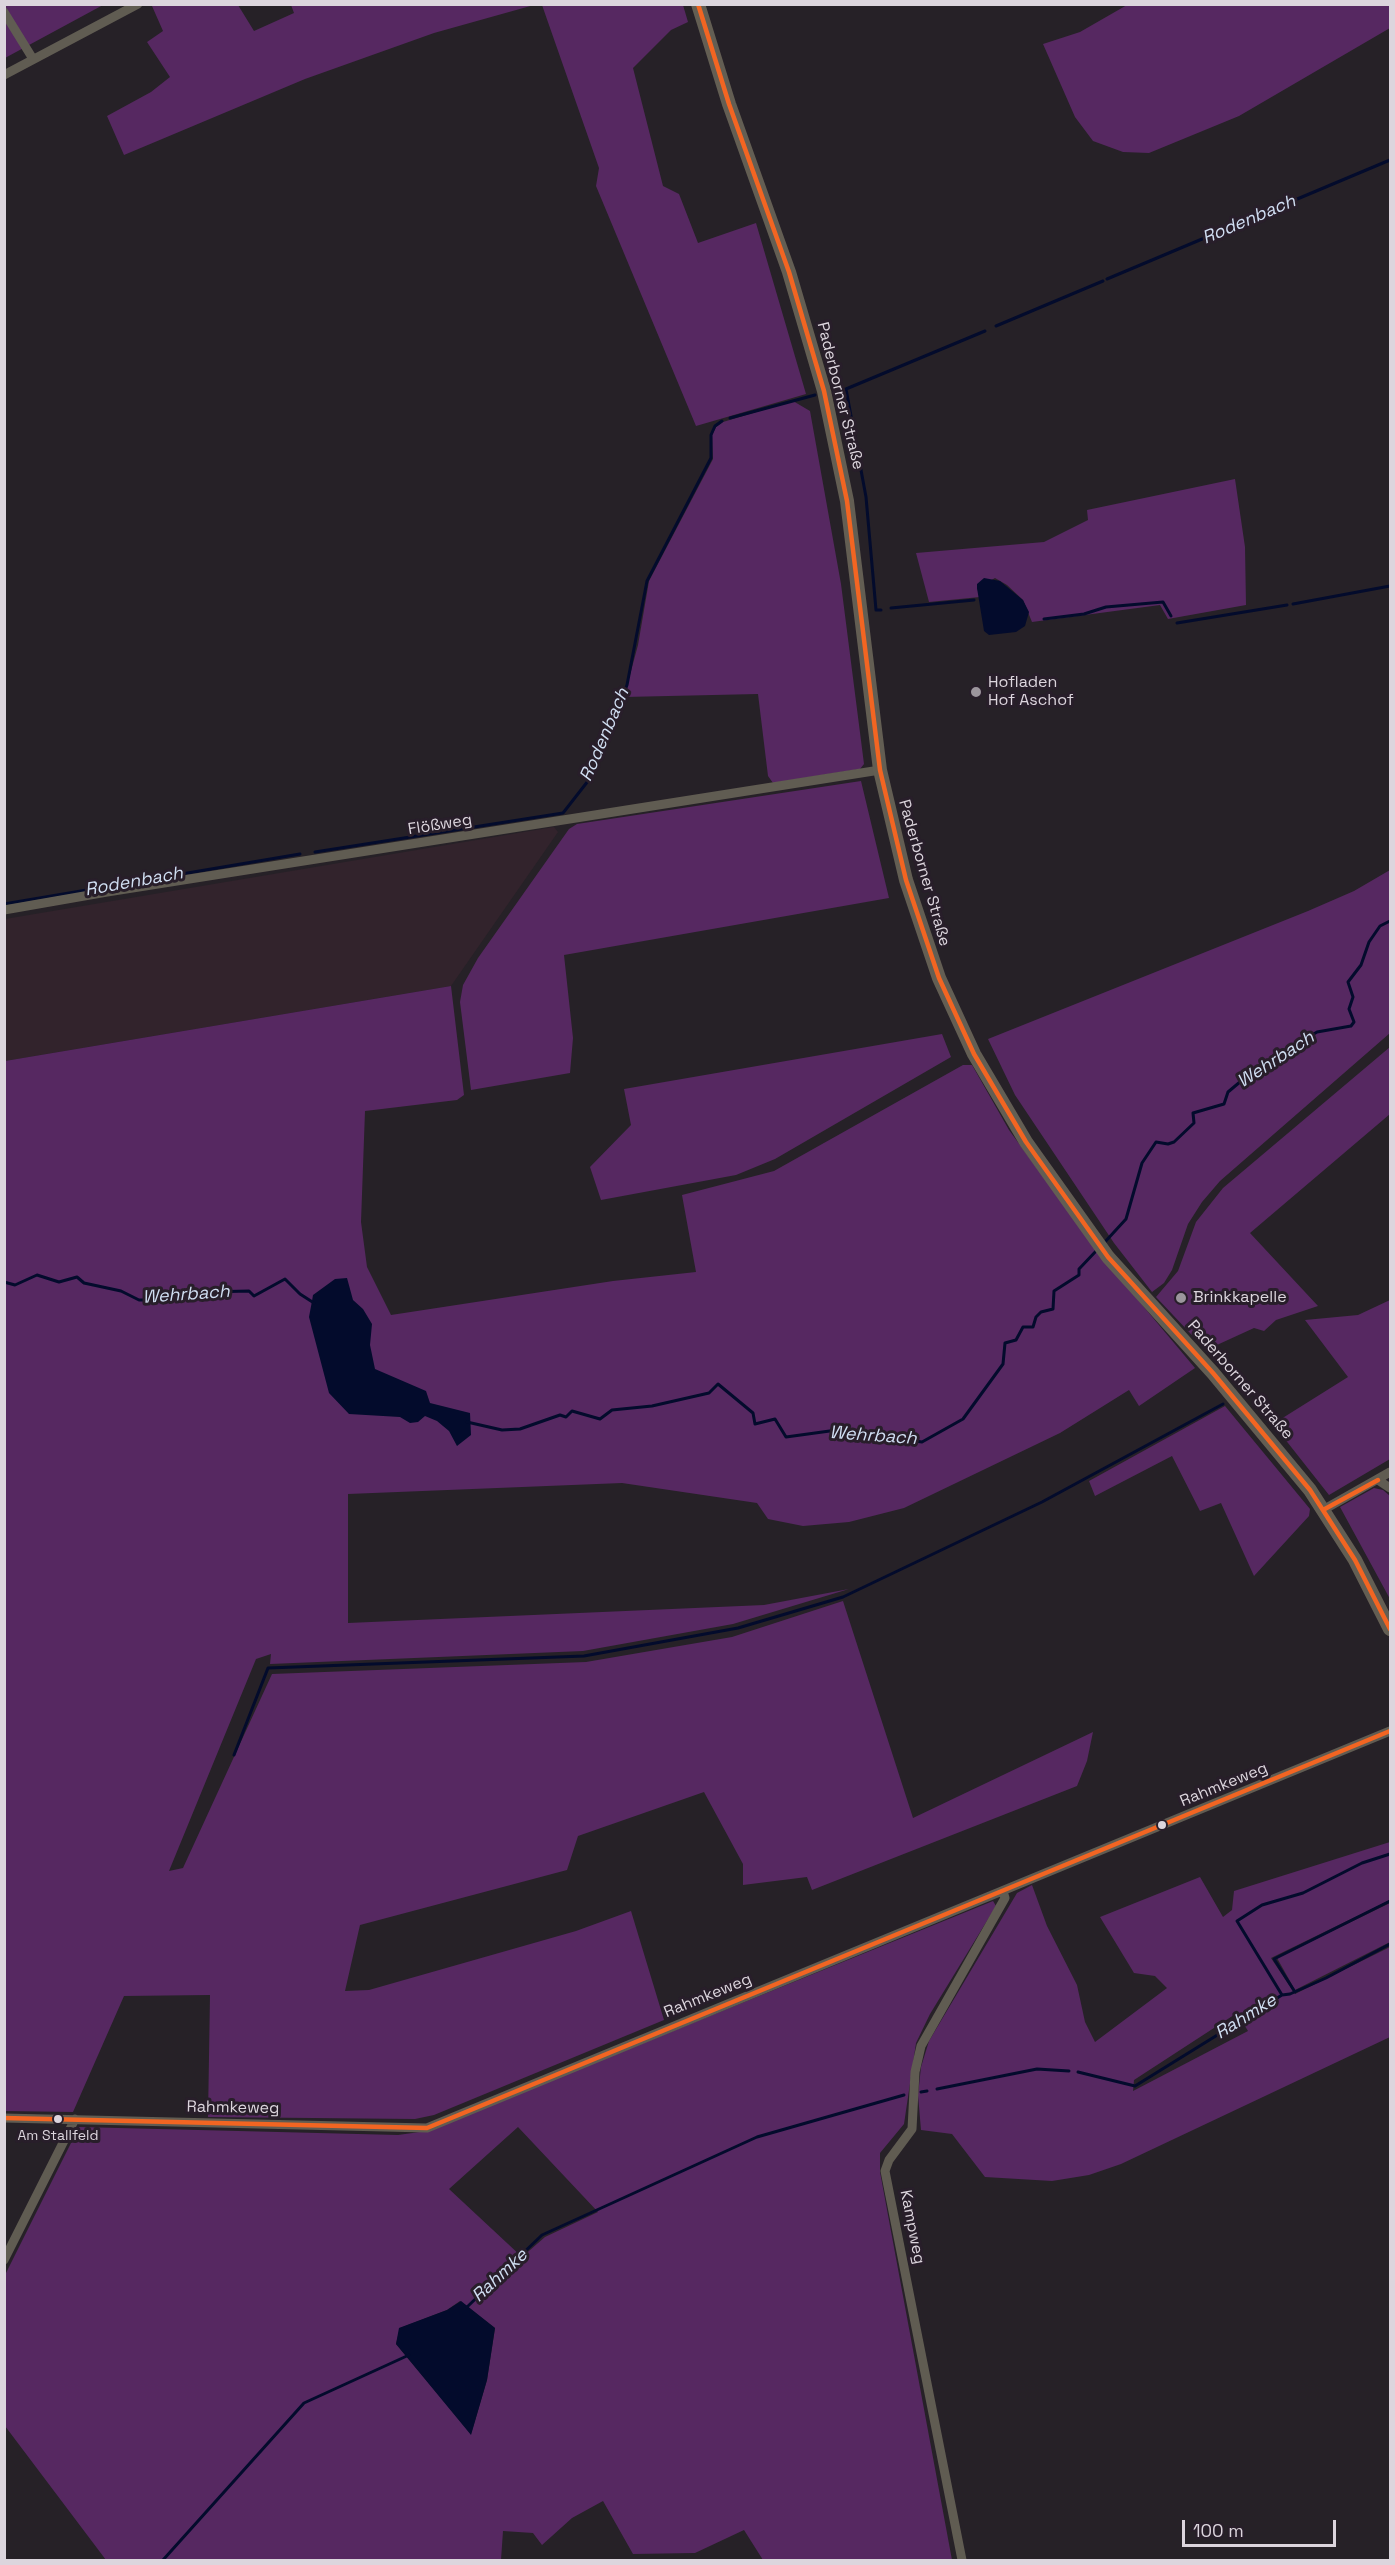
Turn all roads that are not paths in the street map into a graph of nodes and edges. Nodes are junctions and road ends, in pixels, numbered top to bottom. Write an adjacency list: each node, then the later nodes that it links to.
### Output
1 (138, 4): 4 (street)
2 (698, 4): 6 (main road, Paderborner Straße)
3 (4, 12): 4 (street)
4 (33, 59): 5 (street)
5 (4, 75)
6 (880, 771): 7 (street, Flößweg); 11 (main road, Paderborner Straße)
7 (4, 910)
8 (1390, 1472): 9 (street)
9 (1377, 1480): 10 (street); 11 (street)
10 (1390, 1488)
11 (1323, 1510): 12 (main road, Paderborner Straße)
12 (1390, 1629)
13 (1390, 1731): 14 (street, Rahmkeweg)
14 (1003, 1891): 16 (street, Rahmkeweg); 18 (street, Kampweg)
15 (4, 2118): 16 (street, Rahmkeweg)
16 (75, 2119): 17 (street)
17 (4, 2260)
18 (962, 2560)

